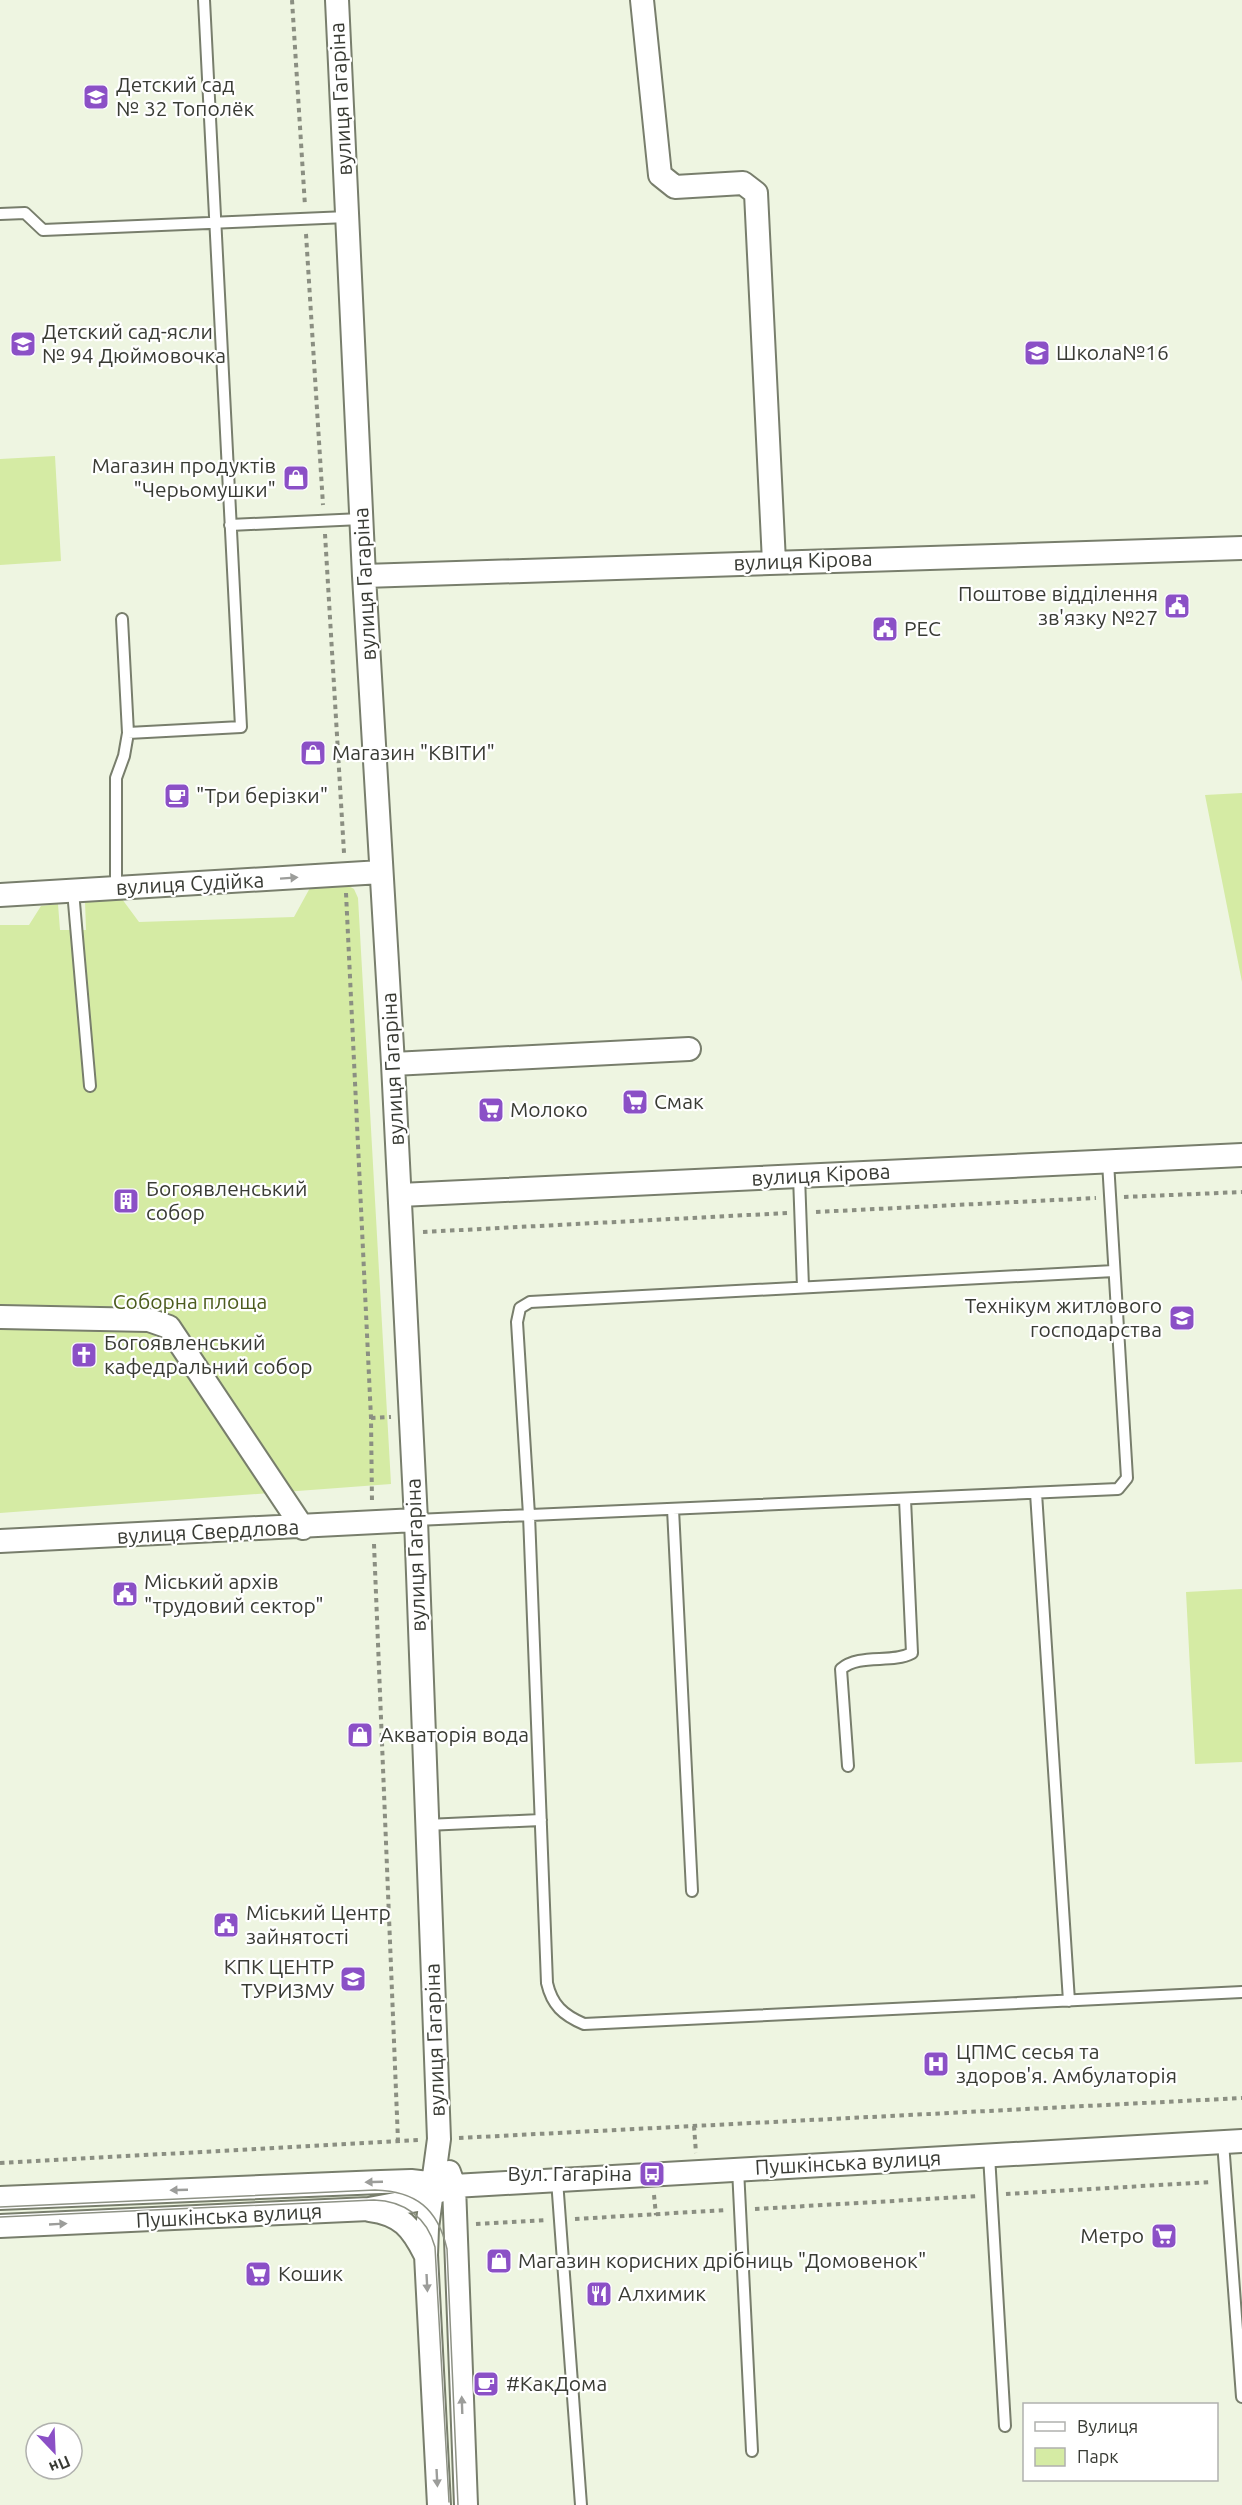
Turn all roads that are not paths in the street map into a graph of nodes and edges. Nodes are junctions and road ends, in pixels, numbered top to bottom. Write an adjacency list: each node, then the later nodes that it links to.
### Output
1 (204, 0): 6 (lane)
2 (337, 0): 5 (street, вулиця Гагаріна)
3 (642, 0): 10 (street)
4 (0, 214): 6 (lane)
5 (347, 217): 6 (lane); 7 (street, вулиця Гагаріна)
6 (216, 223): 8 (lane)
7 (361, 519): 8 (lane); 11 (street, вулиця Гагаріна)
8 (230, 525): 13 (lane)
9 (1242, 548): 10 (street, вулиця Кірова)
10 (774, 562): 11 (street, вулиця Кірова)
11 (364, 576): 14 (street, вулиця Гагаріна)
12 (122, 619): 13 (lane)
13 (128, 734): 15 (lane)
14 (381, 872): 15 (street, вулиця Судійка, one-way to 14); 19 (street, вулиця Гагаріна)
15 (116, 888): 16 (street, вулиця Судійка)
16 (73, 891): 17 (street, вулиця Судійка); 20 (lane)
17 (0, 895)
18 (689, 1049): 19 (street)
19 (393, 1064): 24 (street, вулиця Гагаріна)
20 (90, 1086)
21 (1242, 1155): 22 (street, вулиця Кірова)
22 (1108, 1162): 23 (street, вулиця Кірова); 25 (lane)
23 (799, 1176): 24 (street, вулиця Кірова); 26 (lane)
24 (400, 1195): 32 (street, вулиця Гагаріна)
25 (1114, 1271): 26 (lane); 28 (lane)
26 (804, 1287): 31 (lane)
27 (1, 1317): 33 (street)
28 (1036, 1493): 29 (lane); 40 (lane)
29 (905, 1499): 30 (lane); 35 (lane)
30 (673, 1509): 31 (lane); 38 (lane)
31 (528, 1515): 32 (lane); 36 (lane)
32 (416, 1520): 33 (street, вулиця Свердлова); 37 (street, вулиця Гагаріна)
33 (303, 1527): 34 (street, вулиця Свердлова)
34 (0, 1541)
35 (848, 1766)
36 (541, 1820): 37 (lane); 40 (lane)
37 (426, 1825): 45 (street, вулиця Гагаріна)
38 (692, 1891)
39 (1242, 1992): 40 (lane)
40 (1069, 2001)
41 (1232, 2141): 42 (street, Пушкінська вулиця); 50 (lane)
42 (989, 2155): 43 (street, Пушкінська вулиця); 51 (lane)
43 (738, 2169): 44 (street, Пушкінська вулиця); 52 (lane)
44 (557, 2180): 45 (street, Пушкінська вулиця); 55 (lane)
45 (439, 2188): 46 (street, Пушкінська вулиця, one-way to 46); 47 (street, Пушкінська вулиця); 49 (street, вулиця Гагаріна); 54 (street, вулиця Гагаріна, one-way to 45)
46 (0, 2198)
47 (369, 2209): 48 (street, Пушкінська вулиця, one-way to 47); 49 (street)
48 (0, 2226)
49 (426, 2255): 53 (street, вулиця Гагаріна, one-way to 53)
50 (1242, 2397)
51 (1005, 2426)
52 (752, 2451)
53 (439, 2505)
54 (466, 2505)
55 (581, 2505)

